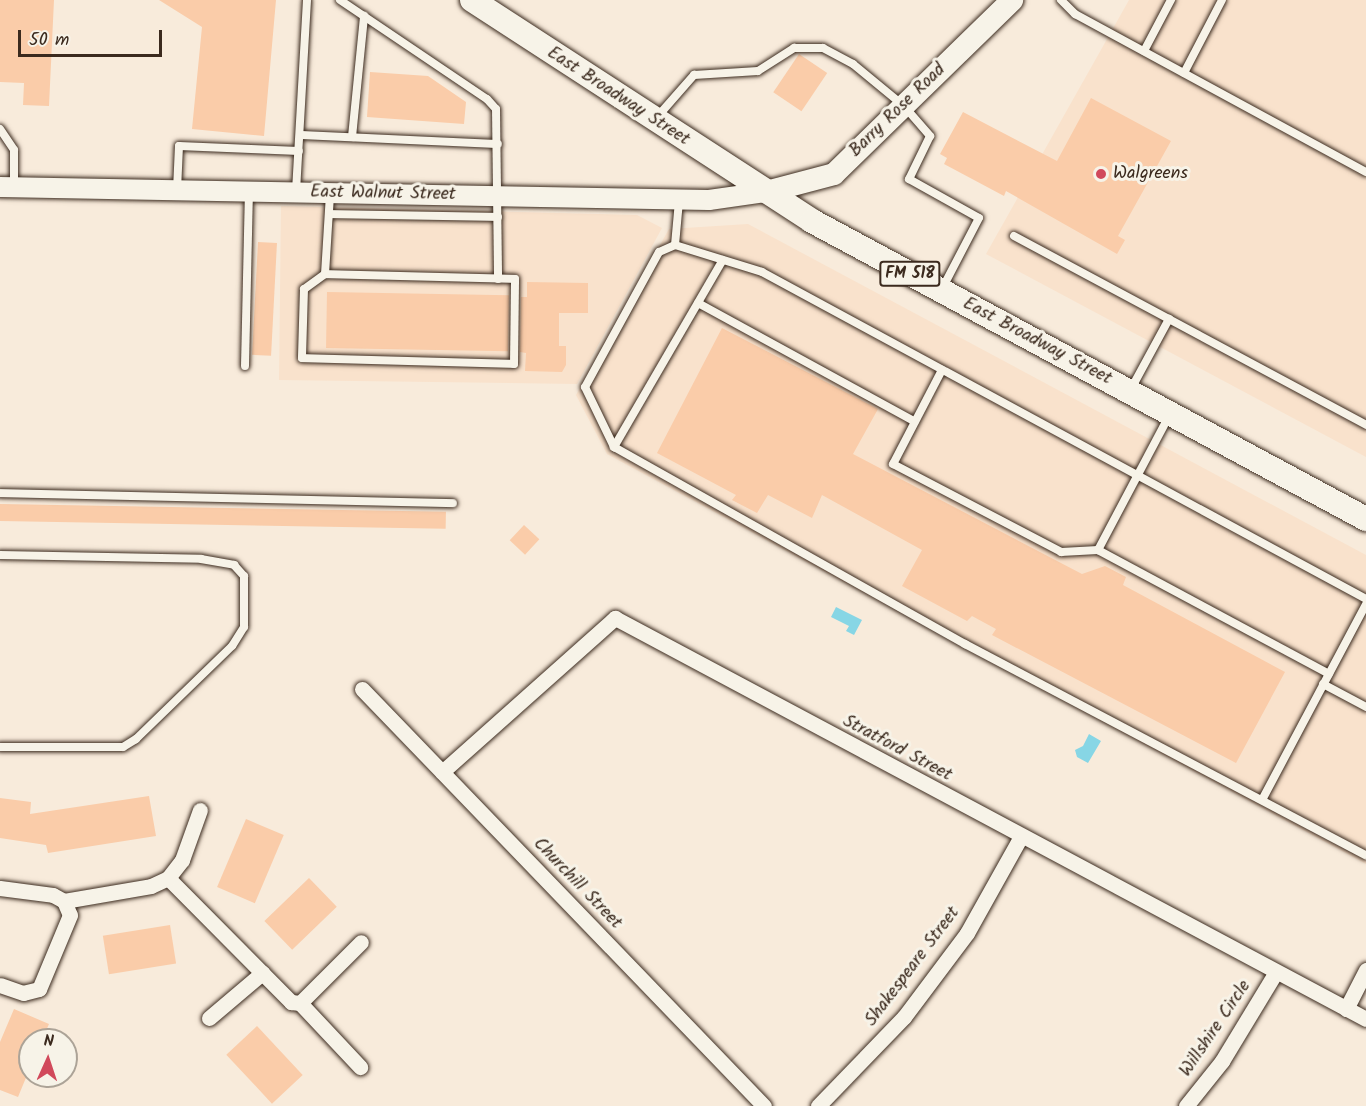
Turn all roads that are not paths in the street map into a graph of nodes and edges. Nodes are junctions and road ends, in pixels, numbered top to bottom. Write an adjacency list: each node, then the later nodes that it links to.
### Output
1 (308, 0): 14 (lane)
2 (340, 0): 8 (lane)
3 (472, 0): 12 (main road, East Broadway Street / FM 518)
4 (1012, 0): 11 (main road, Barry Rose Road)
5 (1061, 0): 9 (lane)
6 (1171, 0): 9 (lane)
7 (1222, 0): 10 (lane)
8 (364, 16): 15 (lane); 16 (lane)
9 (1144, 51): 10 (lane)
10 (1184, 73): 18 (lane)
11 (904, 106): 12 (lane); 22 (main road, Barry Rose Road); 34 (lane)
12 (654, 120): 22 (main road, East Broadway Street / FM 518)
13 (0, 129): 19 (lane)
14 (300, 135): 15 (lane); 17 (lane)
15 (352, 137): 16 (lane)
16 (498, 144): 25 (lane)
17 (299, 151): 20 (lane); 23 (lane)
18 (1366, 172)
19 (7, 187): 20 (street, East Walnut Street)
20 (177, 192): 21 (street, East Walnut Street)
21 (249, 192): 23 (street, East Walnut Street); 37 (lane)
22 (766, 192): 26 (street, East Walnut Street); 34 (main road, East Broadway Street / FM 518)
23 (296, 193): 24 (street, East Walnut Street)
24 (330, 194): 25 (street, East Walnut Street); 27 (lane)
25 (498, 196): 26 (street, East Walnut Street); 28 (lane)
26 (680, 200): 30 (lane)
27 (328, 214): 28 (lane); 32 (lane)
28 (498, 217): 33 (lane)
29 (1014, 236): 36 (lane)
30 (675, 245): 31 (lane); 43 (lane)
31 (723, 261): 35 (lane); 38 (lane)
32 (325, 274): 33 (lane); 33 (lane)
33 (498, 279)
34 (941, 290): 39 (main road, East Broadway Street / FM 518)
35 (699, 303): 41 (lane); 43 (lane)
36 (1169, 319): 39 (lane); 42 (lane)
37 (245, 366)
38 (942, 369): 41 (lane); 44 (lane)
39 (1130, 392): 40 (main road, East Broadway Street / FM 518)
40 (1170, 414): 44 (lane); 47 (main road, East Broadway Street / FM 518)
41 (915, 423): 48 (lane)
42 (1366, 425)
43 (614, 447): 58 (lane)
44 (1137, 476): 48 (lane); 50 (lane)
45 (0, 493): 46 (lane)
46 (453, 503)
47 (1366, 519)
48 (1098, 550): 52 (lane)
49 (0, 555): 56 (lane)
50 (1366, 599)
51 (1366, 604): 52 (lane)
52 (1329, 674): 53 (lane)
53 (1323, 684): 55 (lane); 58 (lane)
54 (362, 689): 57 (street, Churchill Street)
55 (1366, 707)
56 (0, 747)
57 (442, 772): 60 (street, Stratford Street); 75 (street, Churchill Street)
58 (1262, 800): 61 (lane)
59 (200, 810): 62 (street)
60 (1020, 838): 67 (street, Stratford Street); 76 (street, Shakespeare Street)
61 (1366, 855)
62 (168, 878): 64 (street); 68 (street)
63 (0, 888): 64 (street)
64 (64, 901): 69 (street)
65 (361, 942): 70 (street)
66 (1366, 970): 71 (street)
67 (1276, 972): 71 (street, Stratford Street); 77 (street, Willshire Circle)
68 (262, 973): 70 (street); 72 (street)
69 (0, 985)
70 (300, 1003): 74 (street)
71 (1346, 1009): 73 (street, Stratford Street)
72 (209, 1018)
73 (1366, 1019)
74 (360, 1067)
75 (764, 1106)
76 (818, 1106)
77 (1186, 1106)

